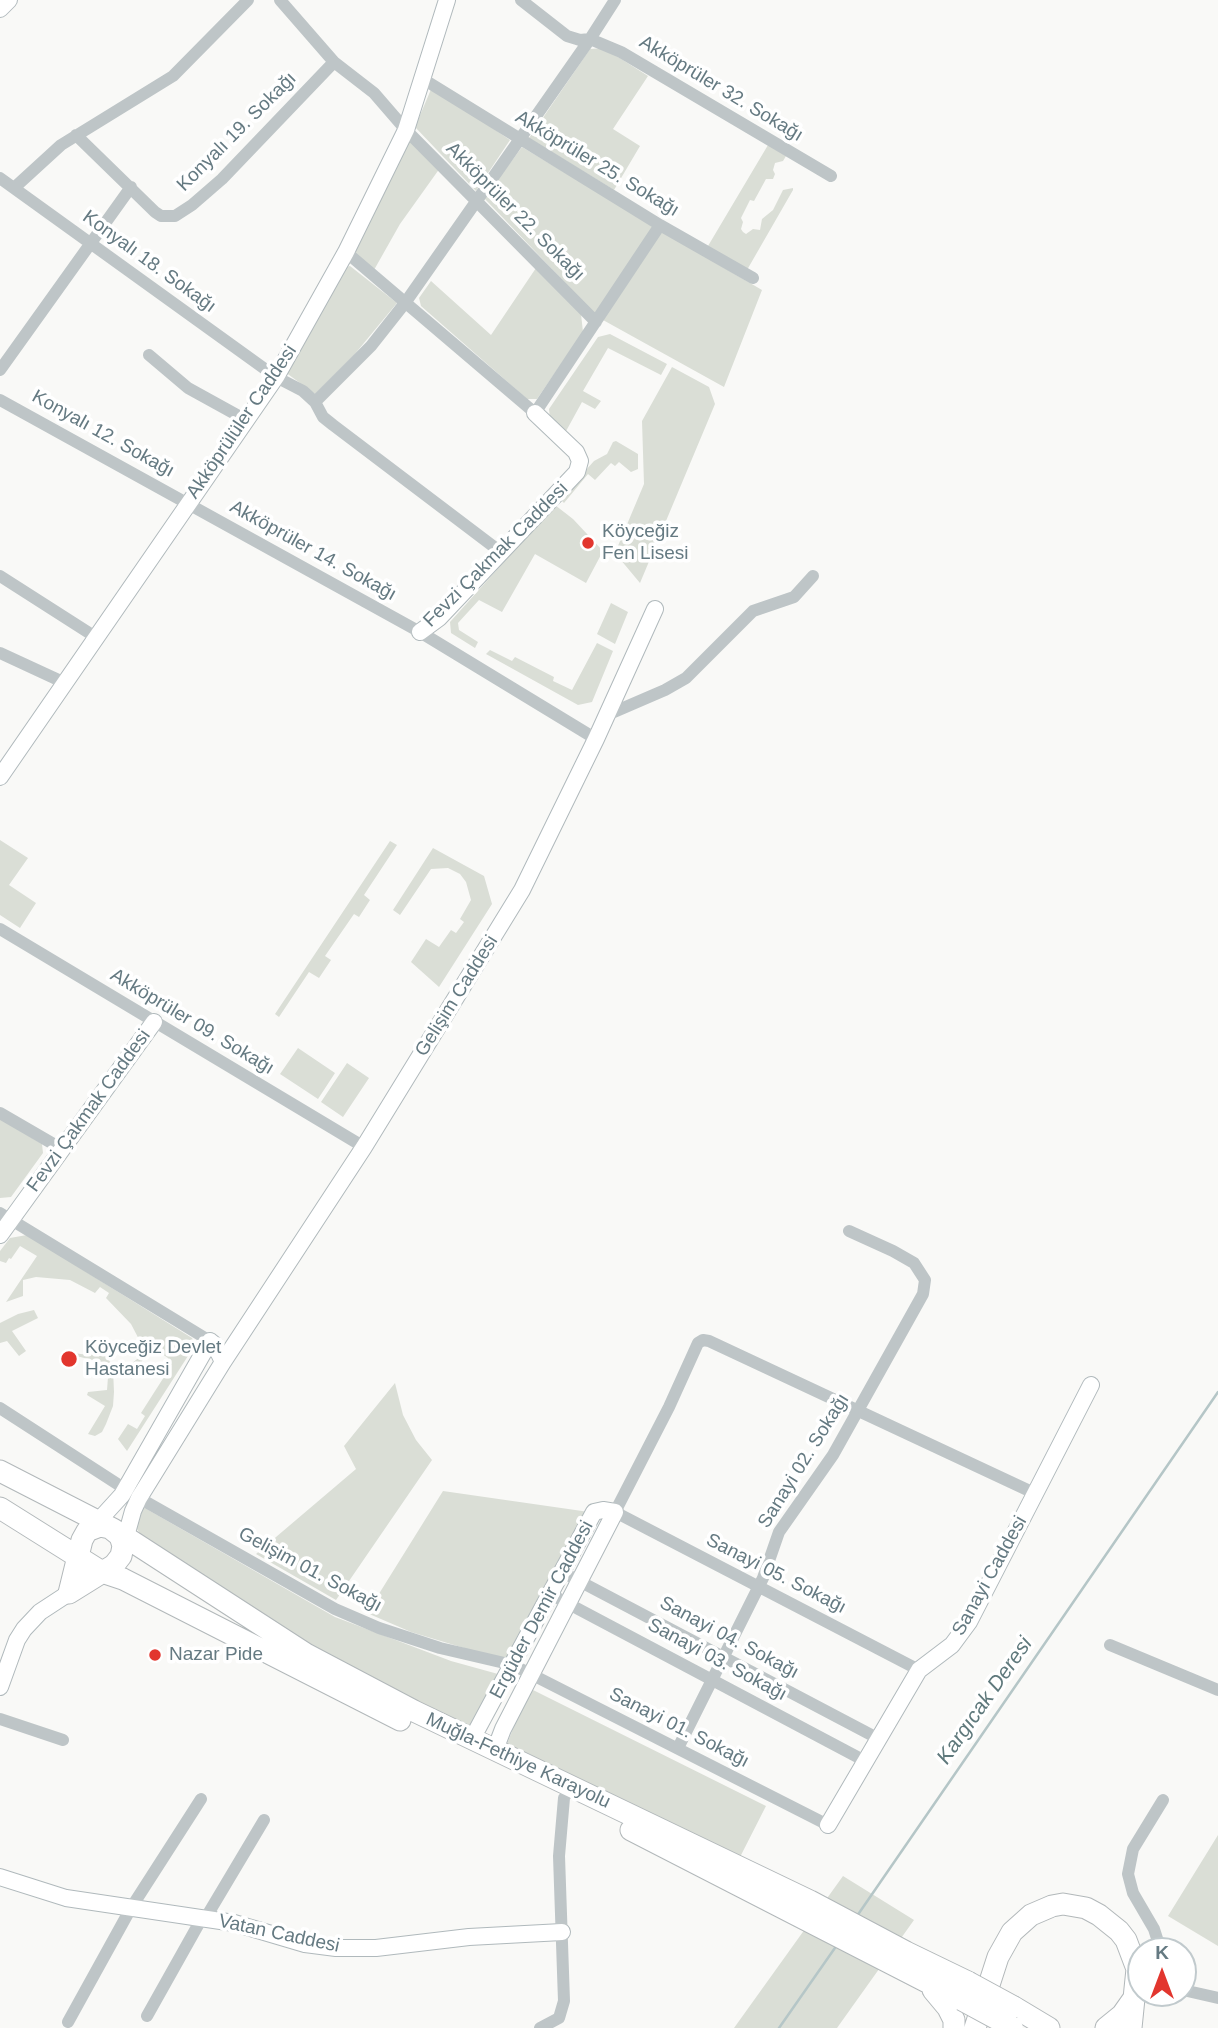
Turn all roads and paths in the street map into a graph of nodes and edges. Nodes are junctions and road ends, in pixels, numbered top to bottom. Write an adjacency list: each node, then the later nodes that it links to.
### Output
1 (9, 0): 7 (street)
2 (248, 0): 12 (street)
3 (281, 0): 9 (street, Akköprüler 22. Sokağı)
4 (447, 0): 10 (street, Akköprülüler Caddesi)
5 (521, 0): 8 (street, Akköprüler 32. Sokağı)
6 (615, 0): 8 (street)
7 (0, 9)
8 (590, 39): 13 (street); 14 (street, Akköprüler 32. Sokağı)
9 (334, 62): 11 (street, Akköprüler 22. Sokağı); 16 (street, Konyalı 19. Sokağı)
10 (423, 79): 11 (street, Akköprülüler Caddesi); 13 (street, Akköprüler 25. Sokağı)
11 (406, 130): 18 (street, Akköprüler 22. Sokağı); 21 (street, Akköprülüler Caddesi)
12 (76, 135): 16 (street); 17 (street)
13 (519, 139): 18 (street); 19 (street, Akköprüler 25. Sokağı)
14 (831, 176)
15 (0, 178): 17 (street, Konyalı 18. Sokağı)
16 (131, 187): 20 (street)
17 (14, 188): 20 (street, Konyalı 18. Sokağı)
18 (476, 200): 23 (street); 24 (street, Akköprüler 22. Sokağı)
19 (660, 225): 22 (street, Akköprüler 25. Sokağı); 24 (street)
20 (89, 244): 26 (street); 27 (street, Konyalı 18. Sokağı)
21 (346, 252): 23 (street); 27 (street, Akköprülüler Caddesi)
22 (752, 278)
23 (405, 303): 29 (street); 30 (street)
24 (596, 321): 30 (street)
25 (149, 355): 31 (street)
26 (0, 370)
27 (276, 377): 29 (street, Konyalı 18. Sokağı); 31 (street, Akköprülüler Caddesi)
28 (0, 400): 32 (street, Konyalı 12. Sokağı)
29 (315, 402): 33 (street, Konyalı 18. Sokağı)
30 (535, 414): 33 (street, Fevzi Çakmak Caddesi)
31 (246, 420): 32 (street, Akköprülüler Caddesi)
32 (188, 503): 37 (street, Akköprüler 14. Sokağı); 38 (street, Akköprülüler Caddesi)
33 (502, 552): 37 (street, Fevzi Çakmak Caddesi)
34 (0, 576): 38 (street)
35 (813, 576): 41 (street)
36 (655, 609): 41 (street, Gelişim Caddesi)
37 (419, 632): 42 (street, Akköprüler 14. Sokağı)
38 (97, 638): 40 (street, Akköprülüler Caddesi)
39 (0, 653): 40 (street)
40 (65, 684): 43 (street, Akköprülüler Caddesi)
41 (607, 715): 42 (street, Gelişim Caddesi)
42 (596, 739): 47 (street, Gelişim Caddesi)
43 (3, 768)
44 (0, 929): 45 (street, Akköprüler 09. Sokağı)
45 (154, 1022): 47 (street, Akköprüler 09. Sokağı); 48 (street, Fevzi Çakmak Caddesi)
46 (0, 1113): 48 (street)
47 (364, 1147): 53 (street, Gelişim Caddesi)
48 (62, 1149): 49 (street, Fevzi Çakmak Caddesi)
49 (6, 1216): 51 (street, Fevzi Çakmak Caddesi); 52 (street)
50 (849, 1231): 56 (street, Sanayi 02. Sokağı)
51 (0, 1235)
52 (210, 1341): 53 (street); 59 (street, Gelişim Caddesi)
53 (223, 1362): 59 (street, Gelişim Caddesi)
54 (1091, 1385): 58 (street, Sanayi Caddesi)
55 (0, 1408): 59 (street, Gelişim 01. Sokağı)
56 (859, 1410): 58 (street); 61 (street); 65 (street, Sanayi 02. Sokağı)
57 (0, 1471): 62 (highway, Muğla-Fethiye Karayolu)
58 (1034, 1493): 72 (street, Sanayi Caddesi)
59 (132, 1494): 62 (street, Gelişim Caddesi); 62 (street, Gelişim Caddesi); 71 (street, Gelişim 01. Sokağı)
60 (0, 1508): 62 (highway, Muğla-Fethiye Karayolu)
61 (615, 1512): 63 (street, Ergüder Demir Caddesi); 64 (street, Ergüder Demir Caddesi); 65 (street, Sanayi 05. Sokağı)
62 (101, 1547): 66 (highway); 78 (highway, Muğla-Fethiye Karayolu); 84 (highway, Muğla-Fethiye Karayolu)
63 (562, 1572): 64 (street, Sanayi 04. Sokağı); 67 (street, Ergüder Demir Caddesi)
64 (580, 1581): 68 (street, Ergüder Demir Caddesi); 70 (street, Sanayi 04. Sokağı)
65 (759, 1587): 70 (street, Sanayi 02. Sokağı); 72 (street, Sanayi 05. Sokağı)
66 (69, 1593): 75 (street)
67 (550, 1594): 68 (street, Sanayi 03. Sokağı); 71 (street, Ergüder Demir Caddesi)
68 (568, 1603): 73 (street, Ergüder Demir Caddesi); 74 (street, Sanayi 03. Sokağı)
69 (1110, 1644): 76 (street)
70 (725, 1658): 74 (street, Sanayi 02. Sokağı); 79 (street, Sanayi 04. Sokağı)
71 (513, 1665): 73 (street, Sanayi 01. Sokağı); 78 (street, Ergüder Demir Caddesi)
72 (919, 1670): 79 (street, Sanayi Caddesi)
73 (531, 1674): 81 (street, Sanayi 01. Sokağı); 82 (street, Ergüder Demir Caddesi)
74 (713, 1680): 81 (street, Sanayi 02. Sokağı); 83 (street, Sanayi 03. Sokağı)
75 (0, 1687)
76 (1218, 1690)
77 (0, 1719): 80 (street)
78 (472, 1739): 82 (highway, Muğla-Fethiye Karayolu)
79 (879, 1739): 83 (street, Sanayi Caddesi)
80 (63, 1740)
81 (678, 1748): 88 (street, Sanayi 01. Sokağı)
82 (495, 1750): 91 (highway, Muğla-Fethiye Karayolu)
83 (865, 1760): 88 (street, Sanayi Caddesi)
84 (564, 1798): 91 (highway, Muğla-Fethiye Karayolu); 93 (street)
85 (201, 1799): 90 (street)
86 (1163, 1800): 94 (street)
87 (264, 1820): 92 (street)
88 (828, 1825)
89 (0, 1877): 90 (street, Vatan Caddesi)
90 (131, 1908): 92 (street, Vatan Caddesi); 104 (street)
91 (805, 1909): 96 (highway, Muğla-Fethiye Karayolu)
92 (204, 1919): 93 (street, Vatan Caddesi); 102 (street)
93 (562, 1932): 106 (street)
94 (1157, 1937)
95 (1127, 1942): 108 (highway)
96 (910, 1967): 97 (highway, Muğla-Fethiye Karayolu); 97 (highway, Muğla-Fethiye Karayolu); 107 (highway)
97 (965, 1991): 103 (highway, Muğla-Fethiye Karayolu, bridge)
98 (1197, 1993): 99 (street)
99 (1218, 1998)
100 (1127, 2006): 109 (highway)
101 (1134, 2007): 110 (highway)
102 (147, 2016)
103 (1013, 2021): 105 (highway, Muğla-Fethiye Karayolu)
104 (68, 2022)
105 (1048, 2026)
106 (540, 2028)
107 (954, 2028)
108 (975, 2028)
109 (1106, 2028)
110 (1131, 2028)

